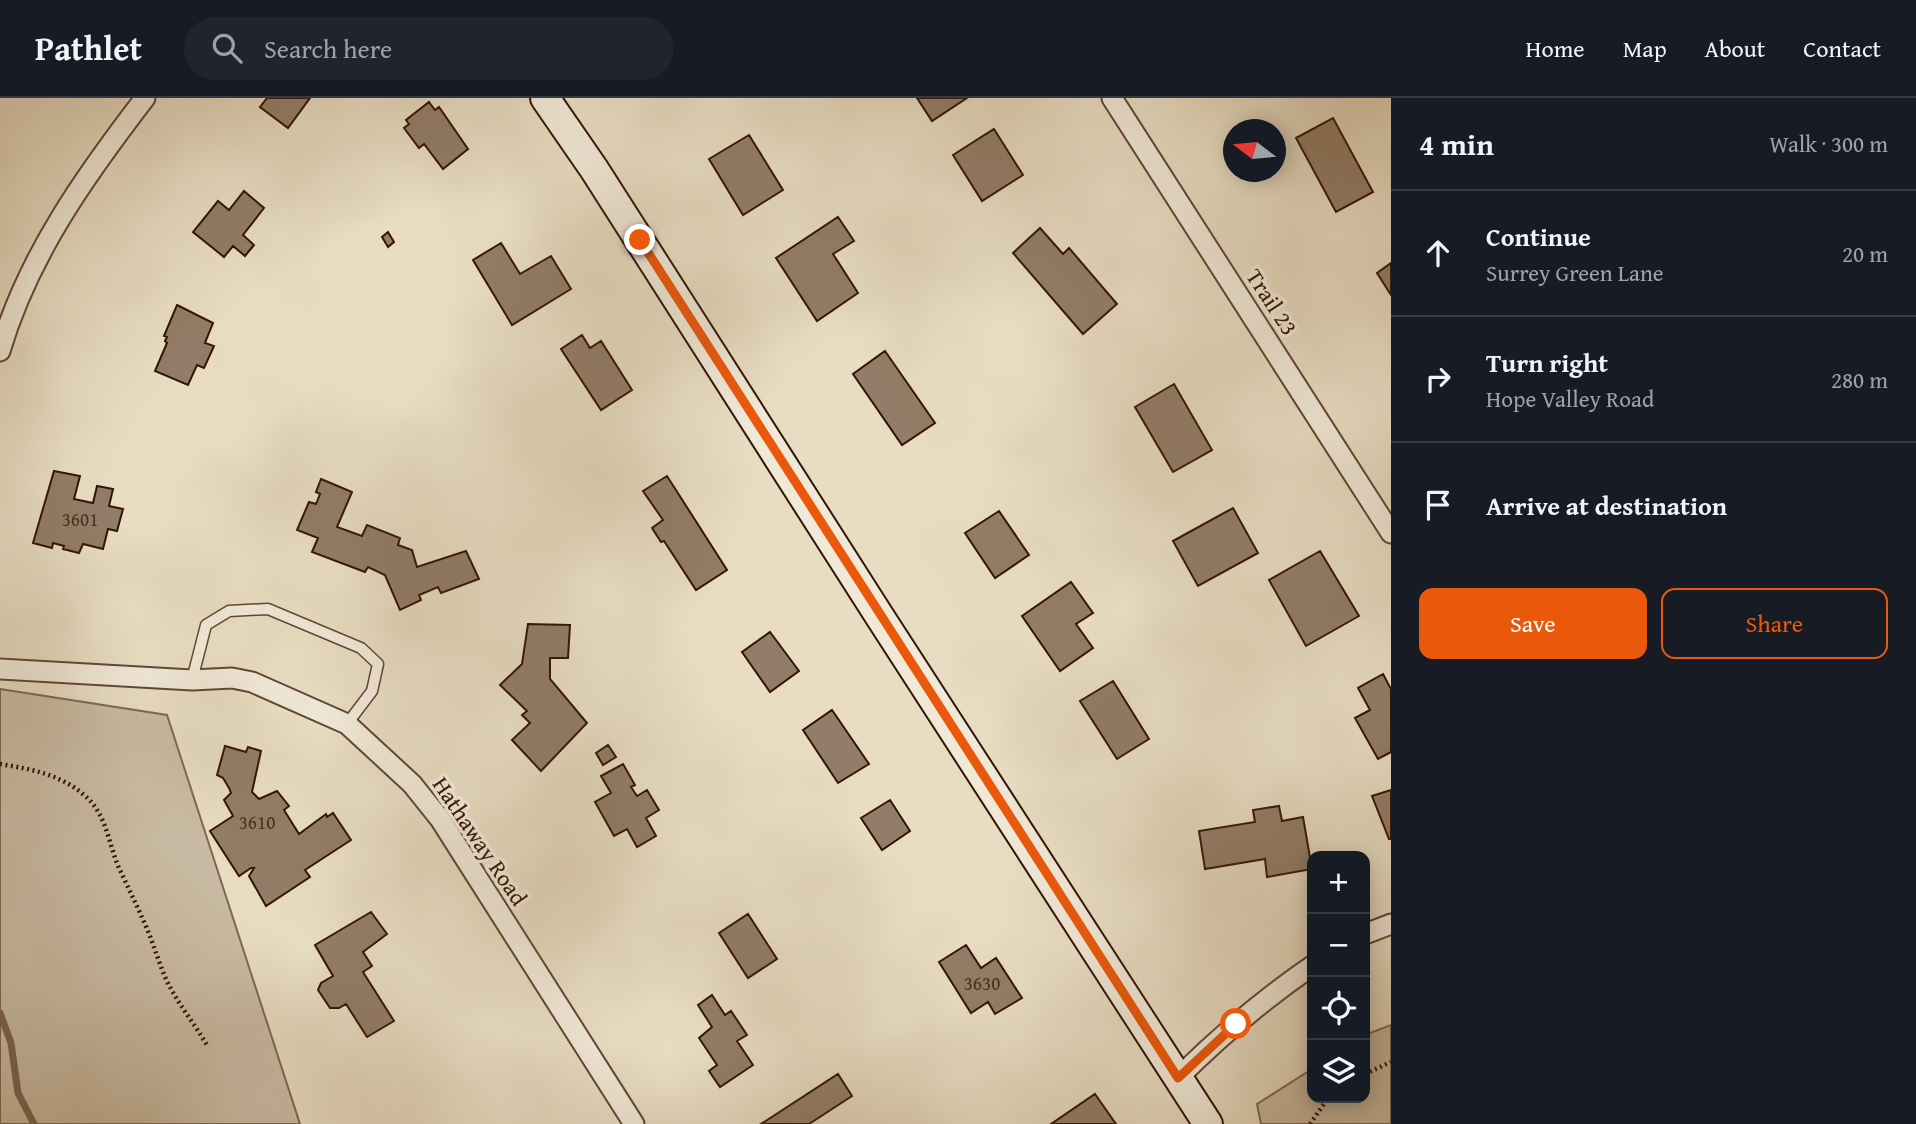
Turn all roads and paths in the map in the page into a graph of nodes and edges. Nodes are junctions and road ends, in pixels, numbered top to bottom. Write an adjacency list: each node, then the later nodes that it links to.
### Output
1 (145, 98): 4 (street)
2 (545, 98): 16 (main road)
3 (1112, 98): 5 (street, Trail 23)
4 (0, 351)
5 (1391, 533)
6 (0, 669): 7 (street, Hathaway Road)
7 (192, 680): 8 (street, Hathaway Road); 8 (lane)
8 (347, 724): 18 (street, Hathaway Road)
9 (0, 764): 13 (path)
10 (1391, 924): 11 (street)
11 (1370, 932)
12 (1307, 970): 16 (street)
13 (208, 1047)
14 (1391, 1062): 15 (path)
15 (1370, 1072)
16 (1178, 1078): 19 (main road)
17 (1325, 1103): 20 (path)
18 (634, 1124)
19 (1208, 1124)
20 (1310, 1124)

